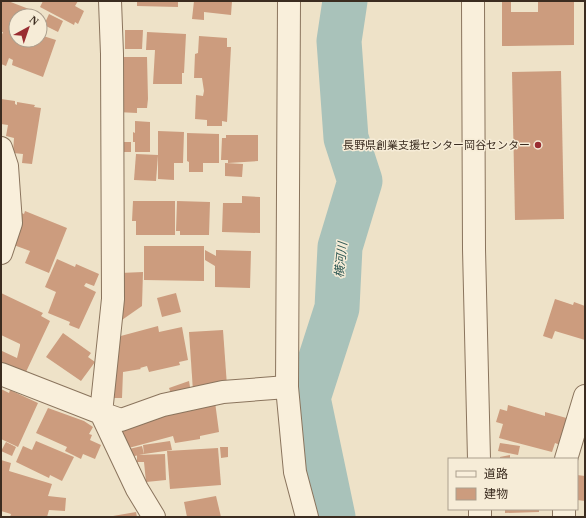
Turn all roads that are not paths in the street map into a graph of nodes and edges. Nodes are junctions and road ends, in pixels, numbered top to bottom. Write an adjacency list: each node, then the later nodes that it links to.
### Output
1 (110, 1): 9 (street)
2 (289, 1): 7 (street)
3 (473, 1): 10 (street)
4 (1, 148): 5 (street)
5 (1, 252)
6 (1, 374): 9 (street)
7 (287, 387): 9 (street); 13 (street)
8 (585, 396): 11 (street)
9 (101, 413): 12 (street)
10 (479, 458)
11 (566, 458)
12 (154, 517)
13 (307, 517)

